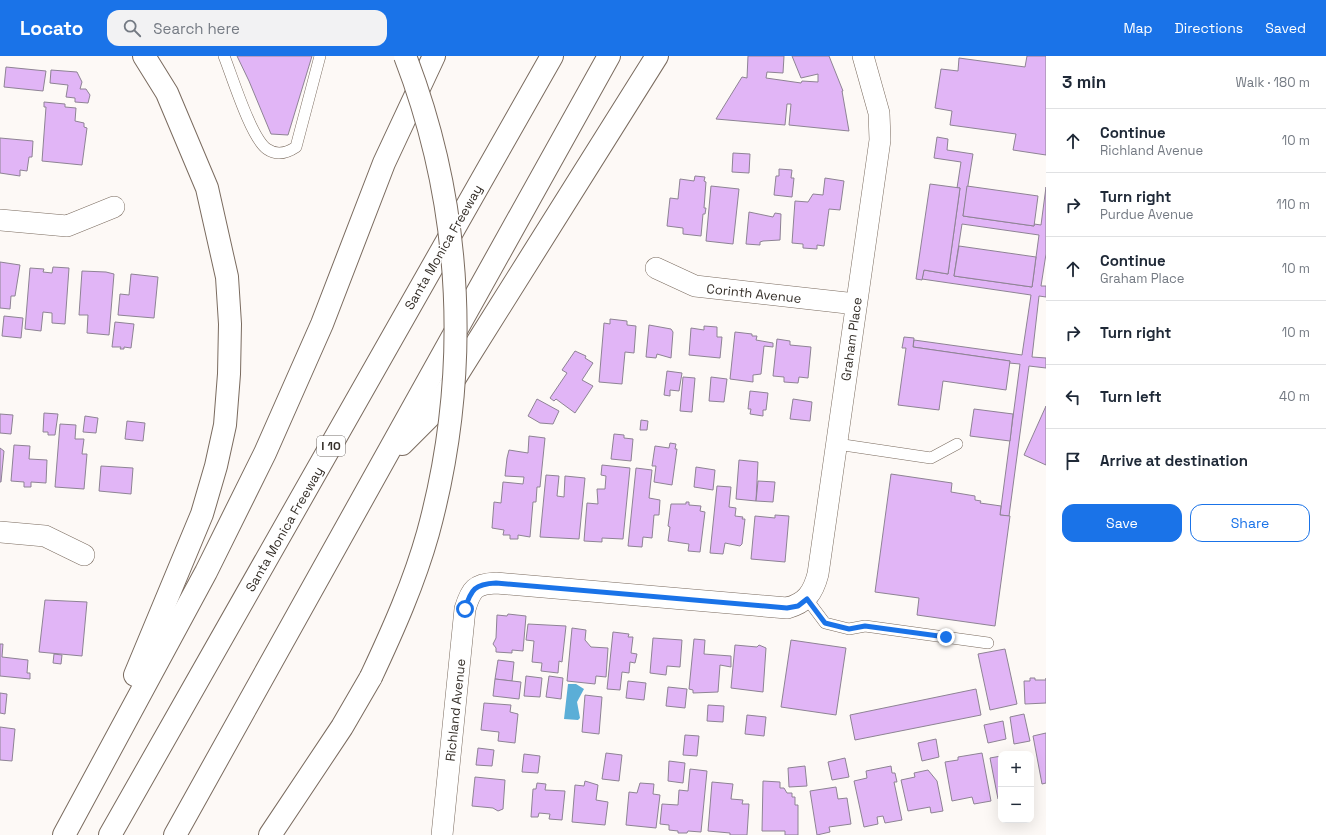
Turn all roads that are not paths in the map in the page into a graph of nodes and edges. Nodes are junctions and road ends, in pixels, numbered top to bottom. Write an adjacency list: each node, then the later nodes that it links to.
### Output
1 (144, 56): 21 (highway)
2 (224, 56): 3 (lane)
3 (320, 56)
4 (405, 56): 25 (highway, bridge)
5 (434, 56): 21 (highway)
6 (552, 56): 23 (highway, Santa Monica Freeway / I 10)
7 (609, 56): 16 (highway)
8 (656, 56): 16 (highway)
9 (862, 56): 13 (street, Graham Place)
10 (114, 208): 11 (street)
11 (0, 220)
12 (656, 268): 13 (street, Corinth Avenue)
13 (856, 304): 14 (street, Graham Place)
14 (837, 444): 15 (lane); 19 (street, Graham Place)
15 (957, 444)
16 (384, 462): 24 (highway)
17 (0, 532): 18 (street)
18 (84, 555)
19 (807, 599): 20 (lane); 26 (street, Richland Avenue)
20 (988, 643)
21 (82, 800): 22 (highway)
22 (64, 835)
23 (110, 835)
24 (175, 835)
25 (270, 835)
26 (442, 835)

